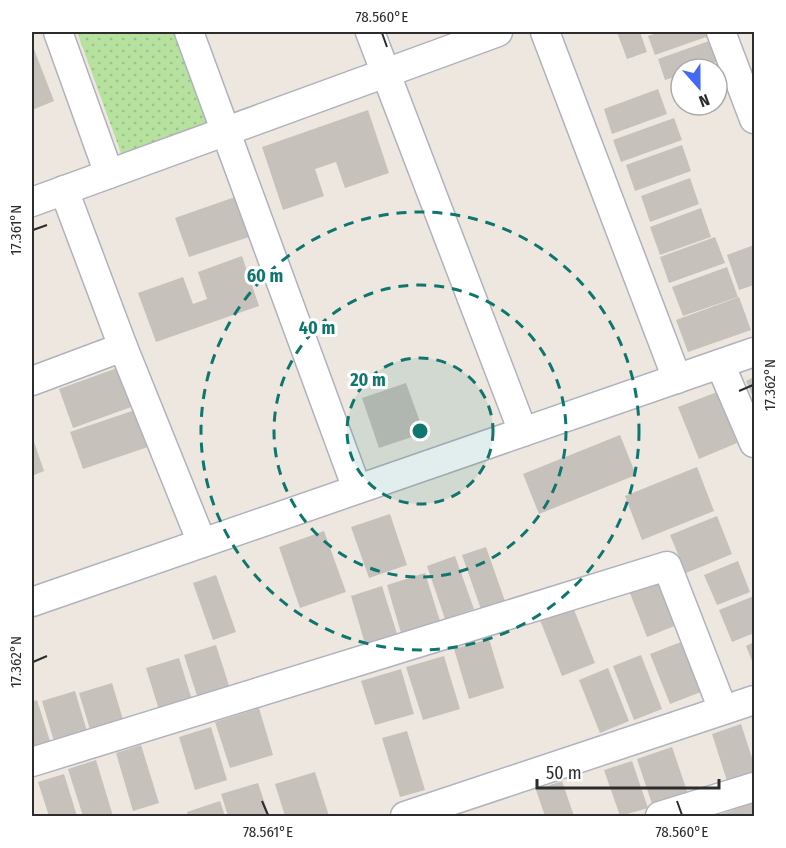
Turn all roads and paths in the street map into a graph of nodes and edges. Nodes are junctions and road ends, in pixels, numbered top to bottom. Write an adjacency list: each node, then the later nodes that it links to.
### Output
1 (58, 32): 10 (street)
2 (189, 32): 9 (street)
3 (370, 32): 7 (street)
4 (498, 32): 7 (street)
5 (545, 32): 16 (street)
6 (721, 32): 8 (street)
7 (386, 73): 9 (street); 18 (street)
8 (754, 119)
9 (226, 131): 10 (street); 20 (street)
10 (109, 174): 11 (street)
11 (64, 190): 12 (street); 13 (street)
12 (32, 202)
13 (123, 346): 17 (street); 21 (street)
14 (754, 352): 15 (street)
15 (720, 364): 16 (street); 19 (street)
16 (677, 379): 18 (street)
17 (32, 381)
18 (524, 432): 20 (street)
19 (754, 443)
20 (357, 489): 21 (street)
21 (202, 543): 22 (street)
22 (32, 602)
23 (754, 700): 24 (street)
24 (723, 710): 25 (street); 27 (street)
25 (32, 762)
26 (754, 787): 28 (street)
27 (405, 816)
28 (660, 816)

